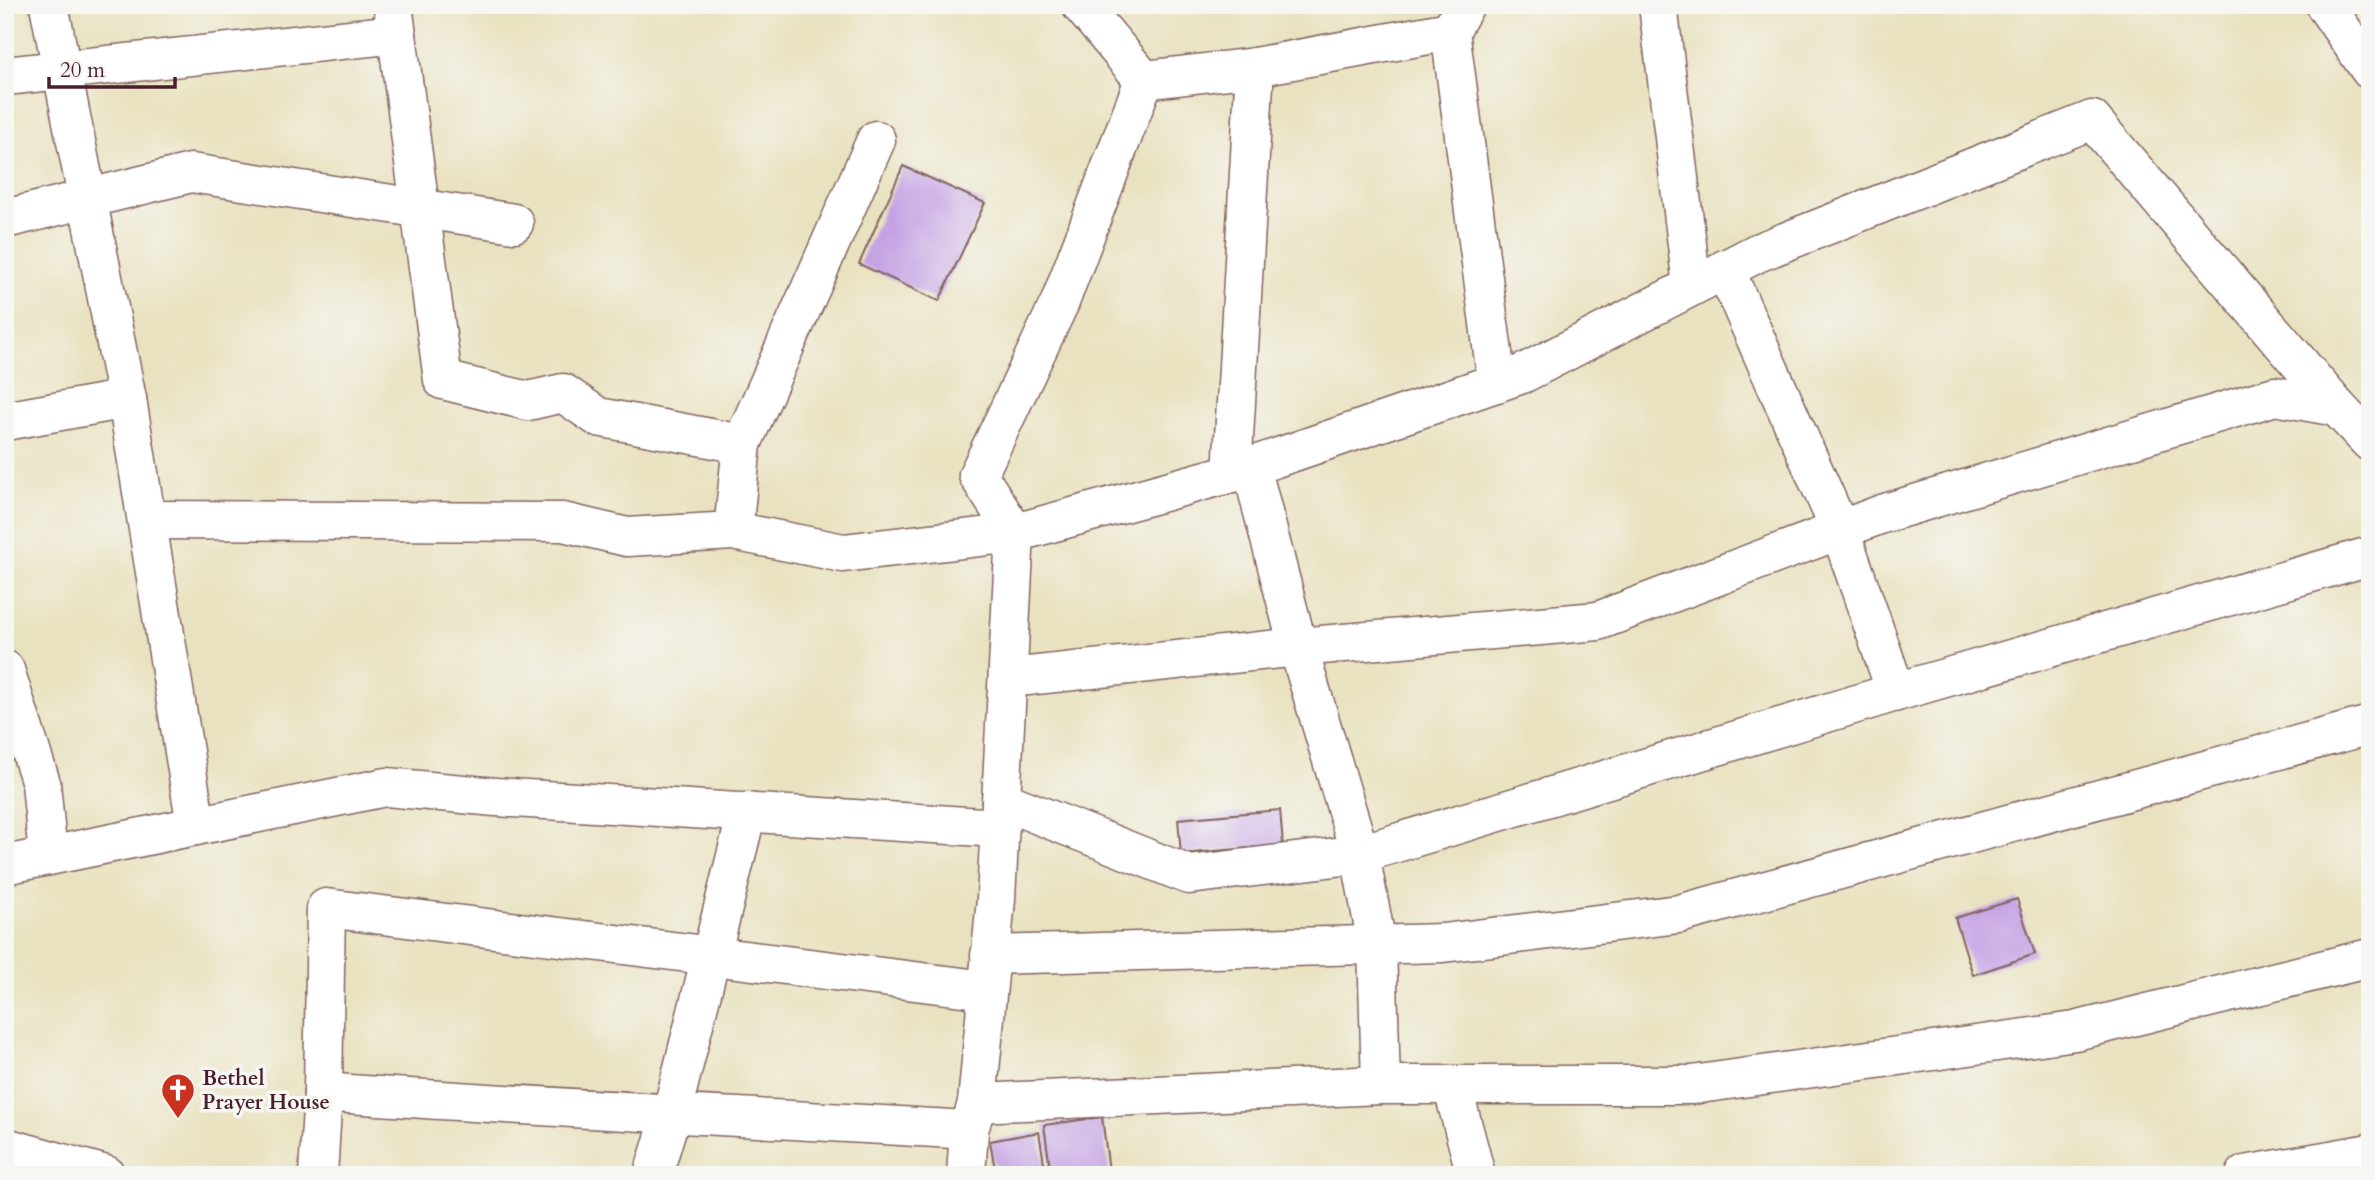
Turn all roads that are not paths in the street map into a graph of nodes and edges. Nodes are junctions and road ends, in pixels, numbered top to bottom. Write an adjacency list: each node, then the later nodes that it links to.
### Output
1 (49, 5): 8 (street)
2 (1081, 5): 11 (street)
3 (1658, 5): 17 (street)
4 (2325, 5): 9 (street)
5 (1458, 18): 7 (street); 18 (street)
6 (395, 20): 8 (street); 14 (street)
7 (1255, 67): 11 (street); 24 (street)
8 (61, 70): 10 (street); 13 (street)
9 (2370, 70)
10 (5, 76)
11 (1144, 80): 28 (street)
12 (876, 140): 23 (street)
13 (88, 199): 14 (street); 15 (street); 19 (street)
14 (420, 209): 16 (street); 23 (street)
15 (5, 219)
16 (514, 223)
17 (1709, 278): 18 (street); 20 (street); 26 (street)
18 (1497, 383): 24 (street)
19 (127, 398): 21 (street); 25 (street)
20 (2337, 407): 22 (street); 26 (street)
21 (5, 421)
22 (2370, 442)
23 (742, 444): 27 (street)
24 (1241, 469): 28 (street); 30 (street)
25 (147, 520): 27 (street); 37 (street)
26 (1840, 530): 30 (street); 33 (street)
27 (733, 531): 28 (street)
28 (1016, 533): 32 (street)
29 (2370, 556): 33 (street)
30 (1298, 648): 32 (street); 38 (street)
31 (5, 670): 39 (street)
32 (1007, 678): 36 (street)
33 (1896, 692): 38 (street)
34 (2370, 725): 41 (street)
35 (747, 812): 36 (street); 37 (street); 42 (street)
36 (1000, 814): 38 (street); 44 (street)
37 (196, 826): 39 (street)
38 (1360, 854): 41 (street)
39 (48, 856): 40 (street)
40 (5, 865)
41 (1377, 945): 44 (street); 45 (street)
42 (711, 956): 44 (street); 47 (street); 48 (street)
43 (2370, 958): 46 (street)
44 (989, 973): 49 (street)
45 (1381, 1085): 46 (street); 49 (street)
46 (1452, 1085): 56 (street)
47 (323, 1092): 48 (street); 53 (street)
48 (672, 1112): 49 (street); 54 (street)
49 (973, 1116): 55 (street)
50 (5, 1147): 52 (street)
51 (2370, 1153): 57 (street)
52 (106, 1175)
53 (318, 1175)
54 (653, 1175)
55 (966, 1175)
56 (1476, 1175)
57 (2245, 1175)

